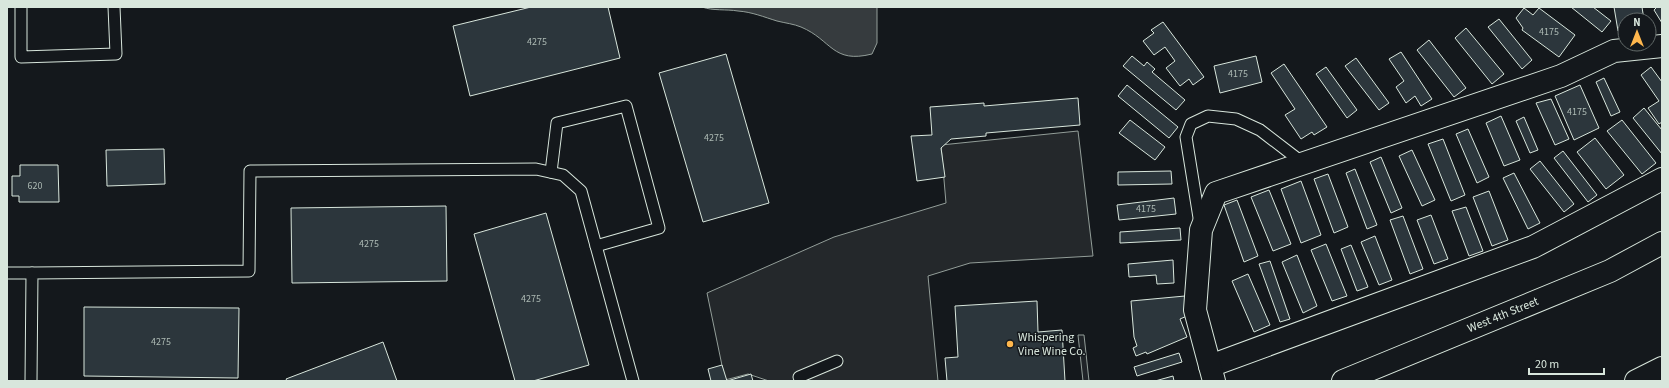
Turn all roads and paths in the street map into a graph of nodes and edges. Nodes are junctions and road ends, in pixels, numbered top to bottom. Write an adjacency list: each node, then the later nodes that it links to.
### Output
1 (21, 7): 2 (lane)
2 (114, 7)
3 (1662, 46): 4 (street)
4 (1303, 163): 7 (street); 7 (lane)
5 (551, 172): 9 (lane); 9 (lane); 11 (lane)
6 (1662, 179): 14 (street)
7 (1201, 230): 14 (street)
8 (1662, 243): 18 (street, West 4th Street)
9 (596, 246): 17 (lane)
10 (7, 273): 11 (lane)
11 (32, 273): 16 (lane)
12 (837, 361): 15 (lane)
13 (1662, 368): 19 (street)
14 (1212, 374)
15 (799, 377)
16 (31, 381)
17 (633, 381)
18 (1343, 381)
19 (1636, 381)

